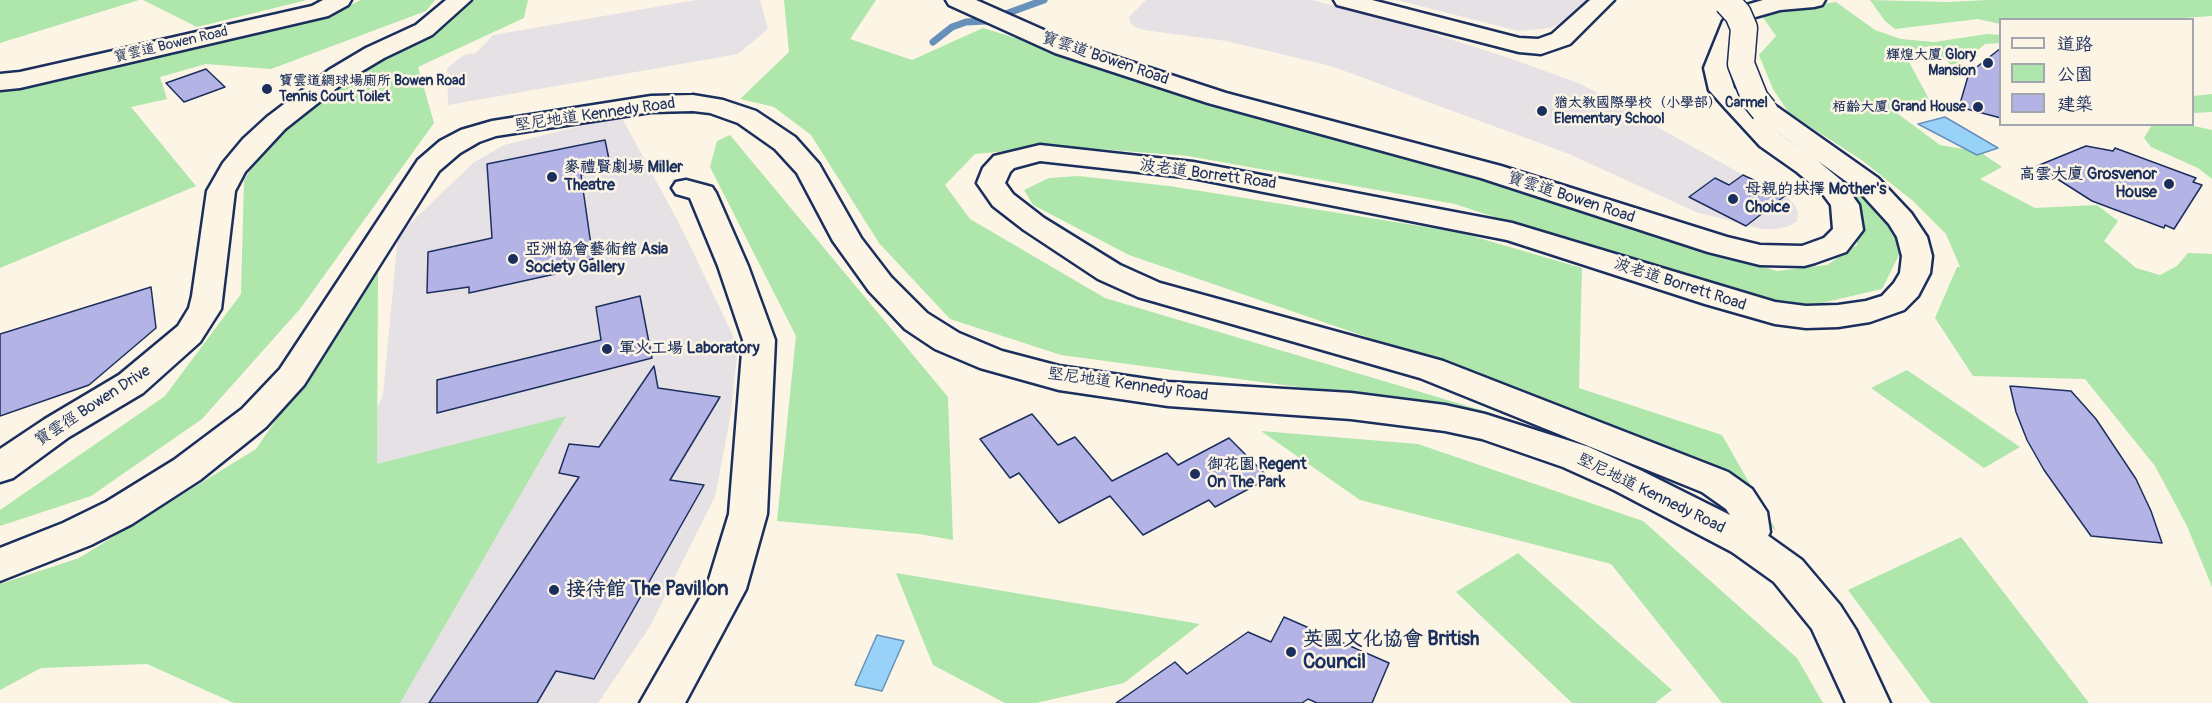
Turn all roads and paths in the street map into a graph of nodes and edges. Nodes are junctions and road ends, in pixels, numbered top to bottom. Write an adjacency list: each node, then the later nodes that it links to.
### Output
1 (340, 0): 8 (street, 寶雲道 Bowen Road)
2 (460, 0): 11 (street, 寶雲徑 Bowen Drive)
3 (957, 0): 9 (street, 寶雲道 Bowen Road)
4 (1345, 0): 5 (street)
5 (1603, 0)
6 (1814, 0): 9 (street, 寶雲道 Bowen Road)
7 (1726, 1): 9 (street, 波老道 Borrett Road, bridge)
8 (0, 82)
9 (1755, 113): 12 (street, 波老道 Borrett Road)
10 (686, 188): 14 (street)
11 (0, 468)
12 (1746, 541): 13 (street, 堅尼地道 Kennedy Road); 15 (street, 堅尼地道 Kennedy Road)
13 (0, 565)
14 (662, 703)
15 (1868, 703)

